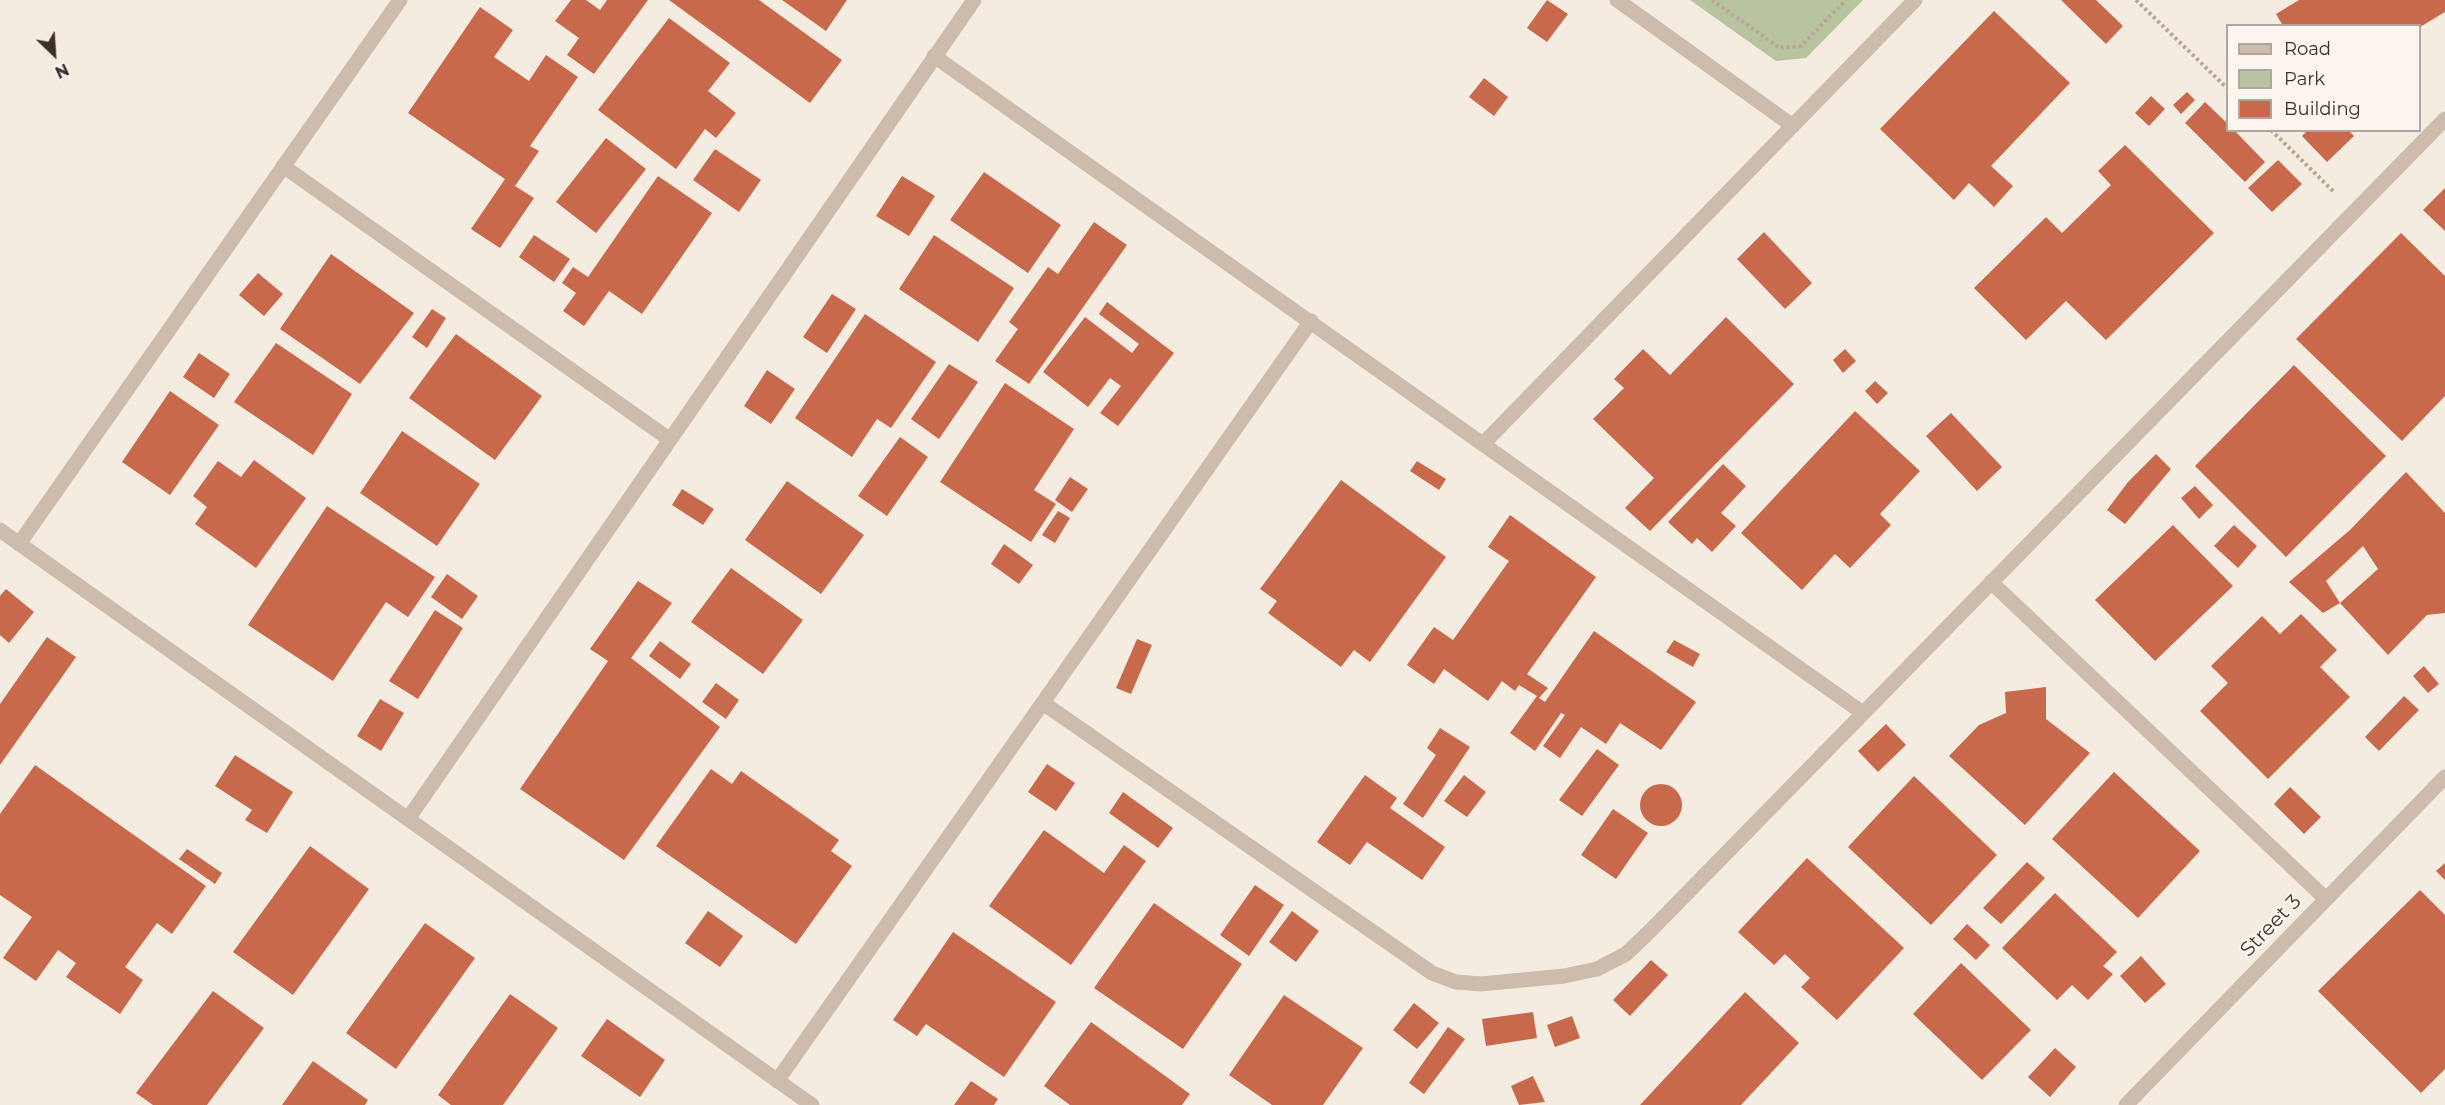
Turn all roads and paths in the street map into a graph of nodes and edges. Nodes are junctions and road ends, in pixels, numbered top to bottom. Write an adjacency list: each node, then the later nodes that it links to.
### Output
1 (400, 0): 13 (street)
2 (974, 0): 8 (street)
3 (1617, 0): 11 (street)
4 (1712, 0): 5 (path)
5 (1846, 0)
6 (1915, 0): 11 (street)
7 (2136, 0): 9 (path)
8 (934, 56): 15 (street); 16 (street)
9 (2226, 87)
10 (2445, 119): 14 (street)
11 (1793, 126): 17 (street)
12 (2273, 132): 14 (path)
13 (283, 166): 16 (street); 19 (street)
14 (2355, 213): 20 (street)
15 (1311, 321): 17 (street); 21 (street)
16 (669, 439): 24 (street)
17 (1484, 444): 22 (street)
18 (0, 530): 19 (street)
19 (19, 544): 24 (street)
20 (1991, 582): 22 (street); 25 (street)
21 (1043, 703): 22 (street); 26 (street)
22 (1863, 713)
23 (2445, 777): 25 (street, Street 3)
24 (408, 819): 26 (street)
25 (2326, 900): 28 (street, Street 3)
26 (777, 1081): 27 (street)
27 (812, 1105)
28 (2127, 1105)

